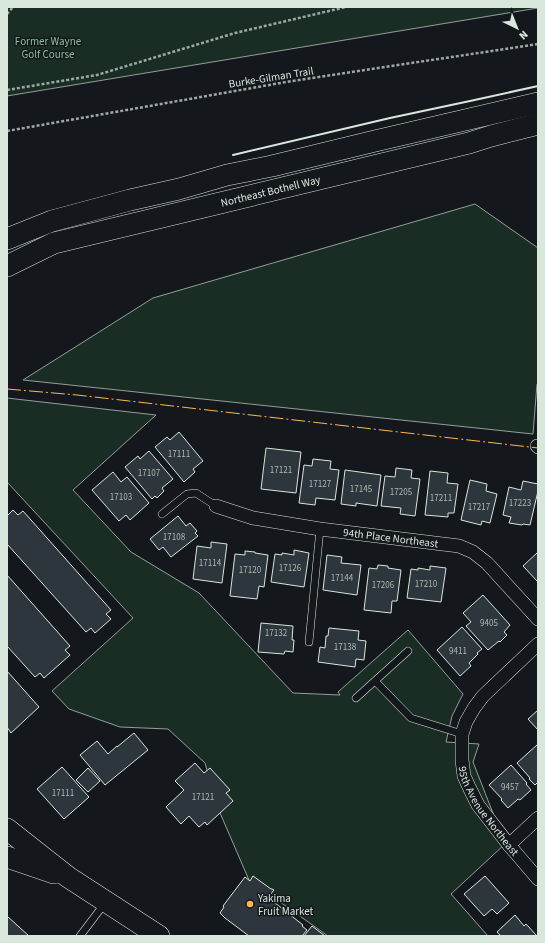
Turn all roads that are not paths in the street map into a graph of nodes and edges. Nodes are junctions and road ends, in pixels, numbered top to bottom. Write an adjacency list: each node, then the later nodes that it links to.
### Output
1 (538, 103): 3 (main road)
2 (538, 124): 4 (main road, Northeast Bothell Way)
3 (352, 147): 4 (main road); 5 (main road)
4 (259, 194): 6 (main road, Northeast Bothell Way)
5 (7, 239)
6 (7, 266)
7 (216, 506): 8 (lane); 9 (street, 94th Place Northeast)
8 (162, 514)
9 (320, 528): 10 (street, 94th Place Northeast); 11 (lane)
10 (538, 618)
11 (309, 642)
12 (538, 644): 16 (street)
13 (408, 651): 14 (lane)
14 (375, 681): 15 (lane); 16 (lane)
15 (356, 698)
16 (462, 734): 19 (street, 95th Avenue Northeast)
17 (538, 818): 19 (street)
18 (7, 829): 21 (main road)
19 (510, 845): 22 (street, 95th Avenue Northeast)
20 (7, 857): 21 (main road)
21 (68, 877): 23 (main road)
22 (538, 879)
23 (107, 901): 24 (lane); 25 (main road)
24 (80, 936)
25 (159, 936)

